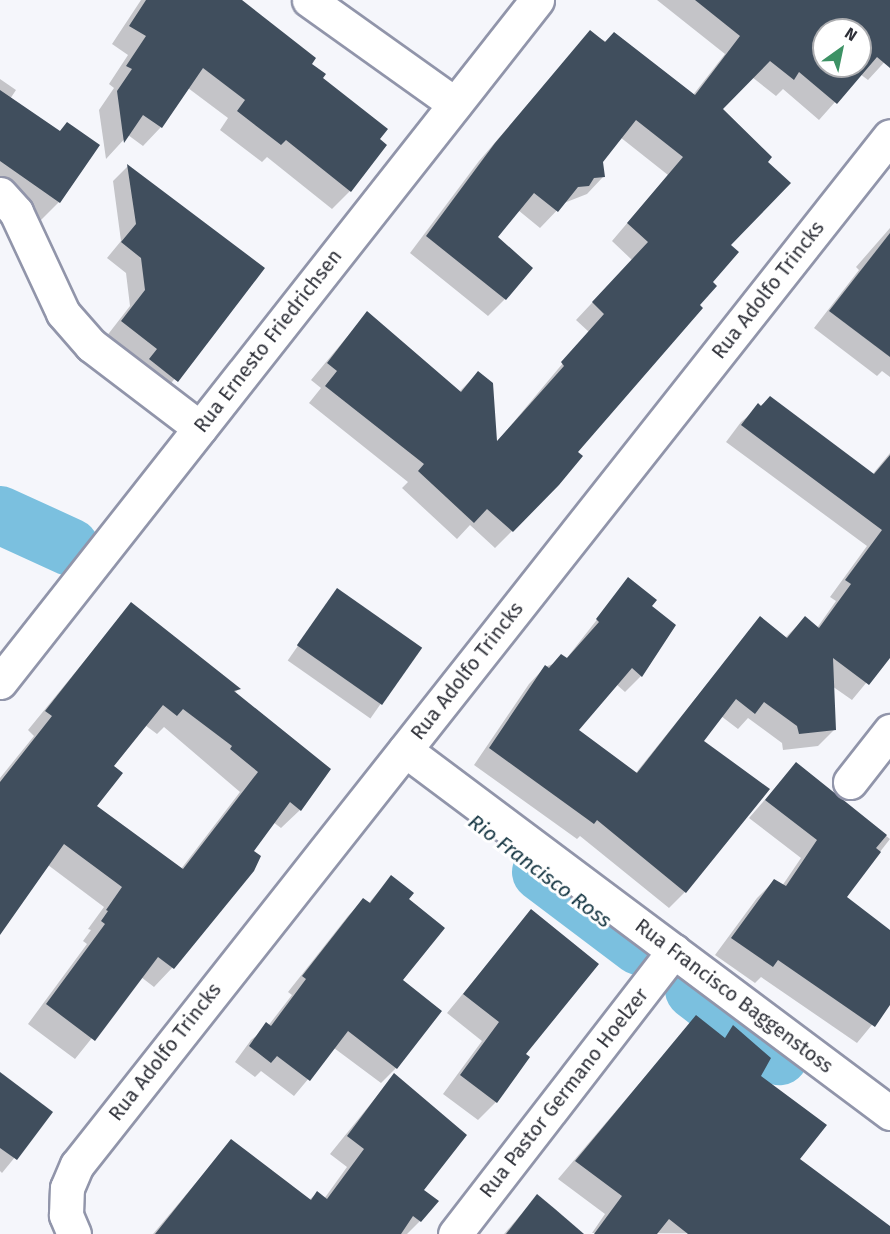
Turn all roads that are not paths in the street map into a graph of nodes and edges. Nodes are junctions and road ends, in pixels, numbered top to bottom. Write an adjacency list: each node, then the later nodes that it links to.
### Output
1 (309, 0): 3 (street)
2 (537, 0): 3 (street, Rua Ernesto Friedrichsen)
3 (454, 104): 6 (street, Rua Ernesto Friedrichsen)
4 (890, 136): 9 (street, Rua Adolfo Trincks)
5 (0, 194): 6 (street)
6 (200, 428): 7 (street, Rua Ernesto Friedrichsen)
7 (0, 682)
8 (890, 731): 10 (street)
9 (405, 750): 11 (street, Rua Francisco Baggenstoss); 13 (street, Rua Adolfo Trincks)
10 (850, 782)
11 (674, 951): 12 (street, Rua Francisco Baggenstoss); 14 (street, Rua Pastor Germano Hoelzer)
12 (890, 1113)
13 (70, 1225)
14 (455, 1234)

